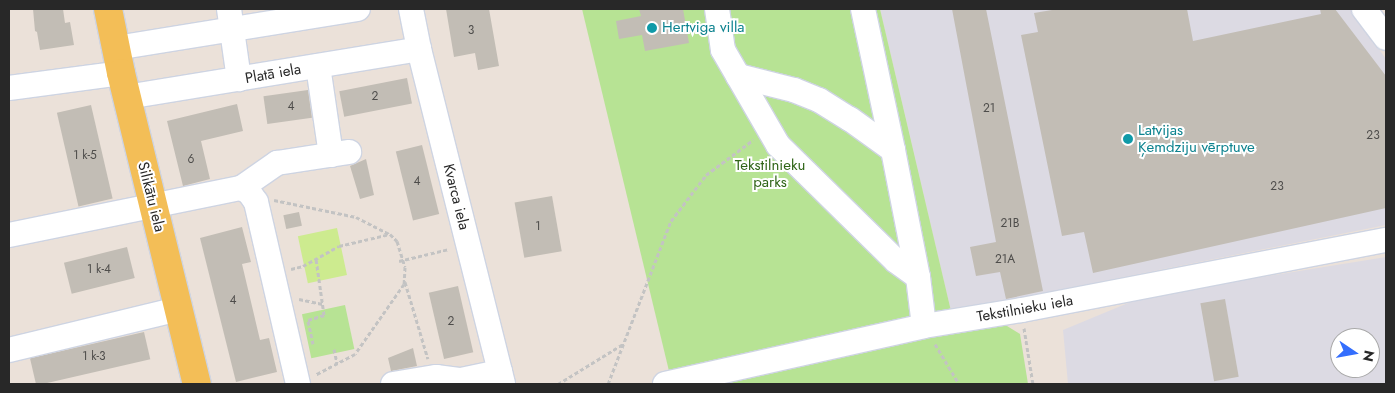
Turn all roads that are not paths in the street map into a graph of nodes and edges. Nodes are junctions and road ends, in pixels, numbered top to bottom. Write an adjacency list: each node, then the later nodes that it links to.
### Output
1 (108, 9): 11 (main road, Silikātu iela)
2 (358, 9): 7 (street, Platā iela)
3 (411, 9): 9 (street, Kvarca iela)
4 (716, 9): 12 (street)
5 (863, 9): 15 (street)
6 (1364, 9): 8 (street)
7 (230, 19): 11 (street, Platā iela); 13 (street)
8 (1386, 38)
9 (419, 49): 10 (street, Platā iela); 24 (street, Kvarca iela)
10 (318, 66): 13 (street, Platā iela); 16 (street)
11 (121, 73): 13 (street, Platā iela); 14 (street, Platā iela); 17 (main road, Silikātu iela)
12 (738, 76): 15 (street); 20 (street)
13 (238, 79)
14 (9, 88)
15 (893, 150): 20 (street)
16 (249, 195): 17 (street); 25 (street)
17 (153, 205): 18 (street); 21 (main road, Silikātu iela)
18 (9, 235)
19 (1386, 240): 22 (street, Tekstilnieku iela)
20 (918, 276): 22 (street)
21 (178, 308): 23 (street); 26 (main road, Silikātu iela)
22 (924, 326): 28 (street, Tekstilnieku iela)
23 (9, 350)
24 (501, 378): 27 (street)
25 (298, 383)
26 (197, 384)
27 (393, 384)
28 (665, 384)

